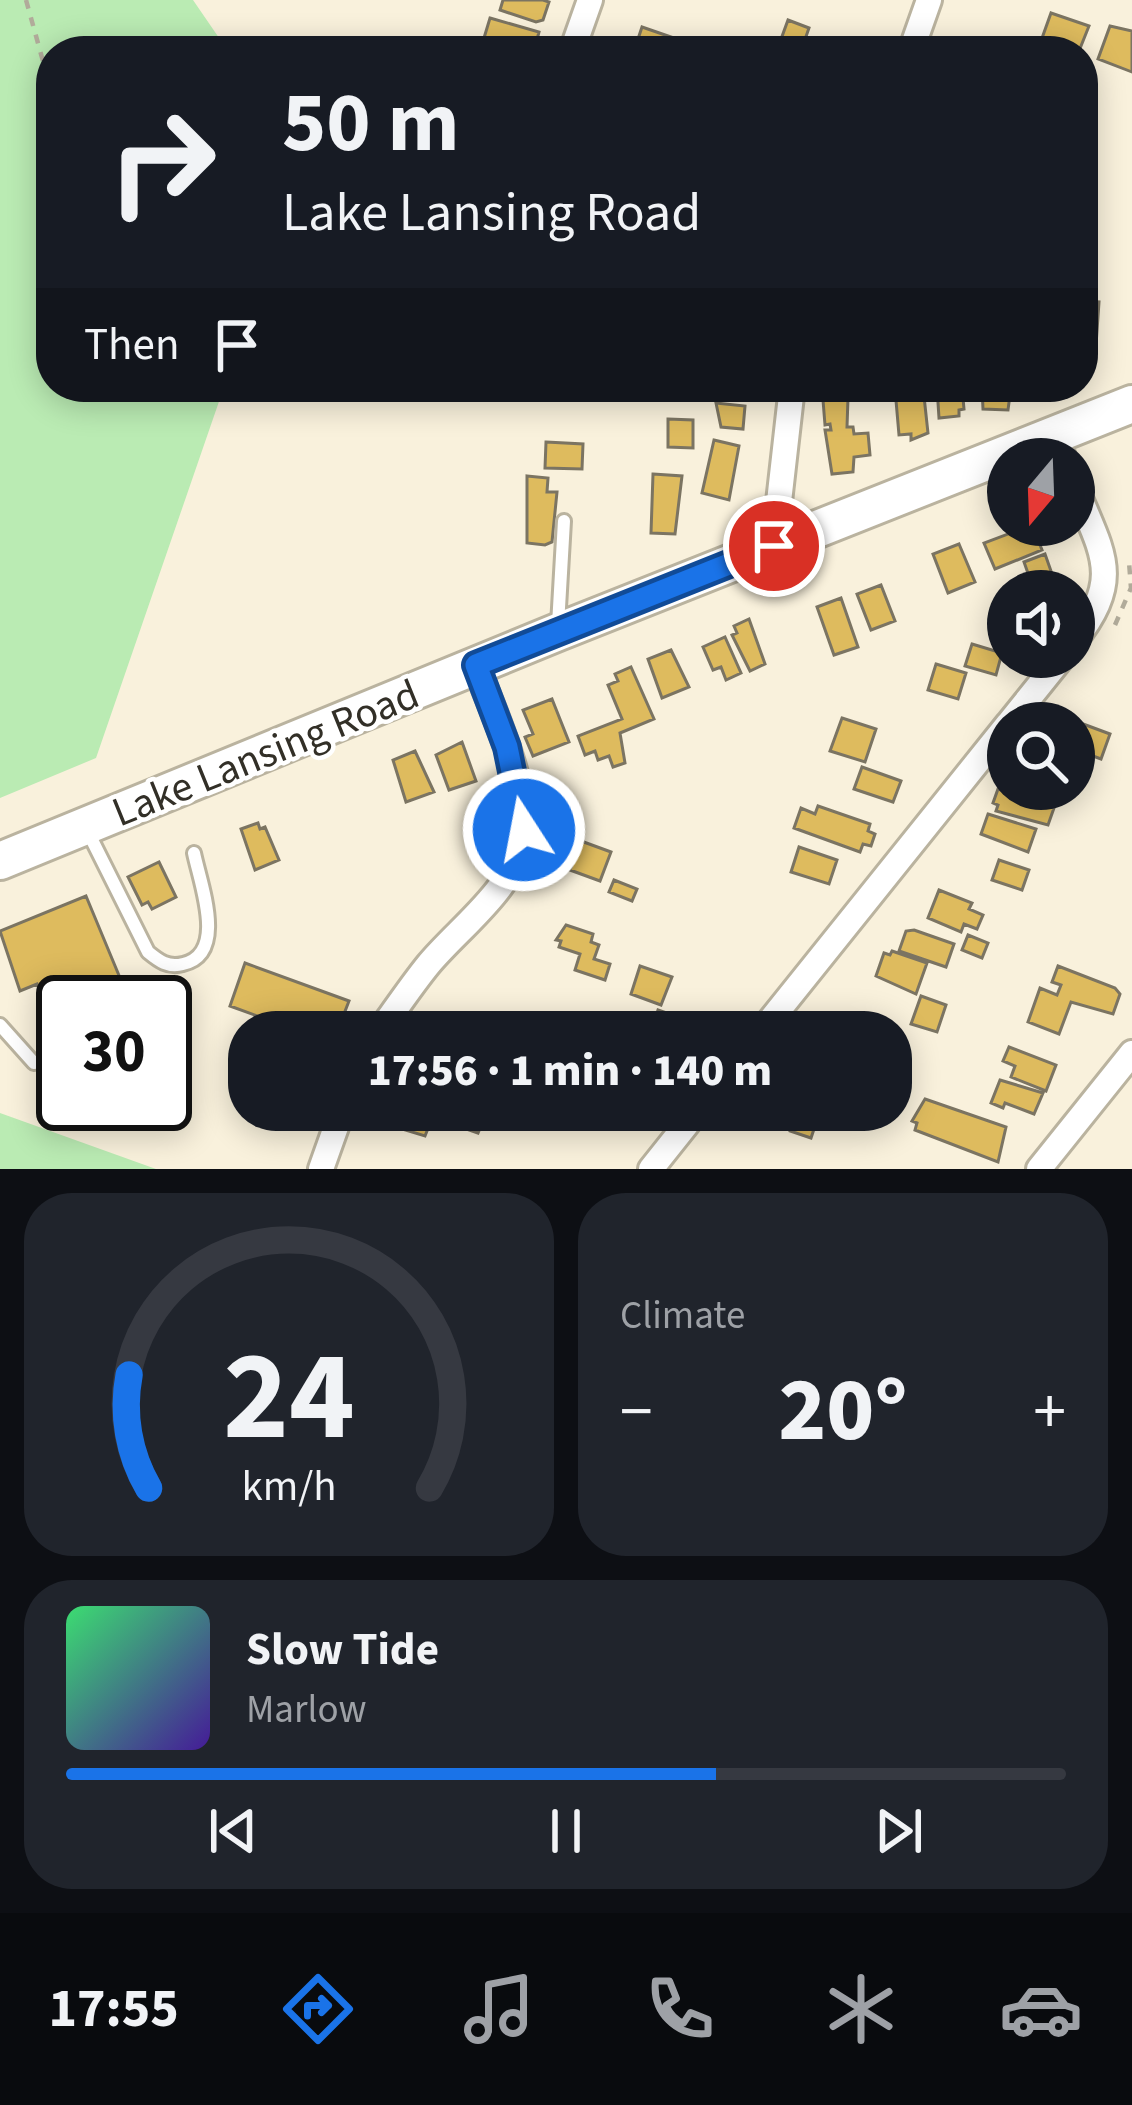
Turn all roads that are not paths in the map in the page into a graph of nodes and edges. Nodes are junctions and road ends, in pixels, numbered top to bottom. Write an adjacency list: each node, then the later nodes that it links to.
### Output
1 (590, 0): 3 (street)
2 (929, 0): 4 (street)
3 (577, 36)
4 (916, 36)
5 (790, 402): 11 (street)
6 (1132, 404): 7 (main road, Lake Lansing Road)
7 (1074, 438)
8 (987, 472): 11 (main road, Lake Lansing Road)
9 (564, 521): 13 (lane)
10 (1095, 534): 12 (street)
11 (774, 546): 13 (main road, Lake Lansing Road)
12 (1095, 611)
13 (558, 632): 14 (main road, Lake Lansing Road)
14 (476, 665): 18 (main road, Lake Lansing Road); 21 (street)
15 (1044, 678): 16 (street)
16 (1025, 702)
17 (987, 749): 22 (street)
18 (84, 826): 19 (lane); 20 (main road, Lake Lansing Road)
19 (194, 853)
20 (0, 861)
21 (395, 1011)
22 (778, 1011)
23 (0, 1024): 25 (lane)
24 (1132, 1053): 30 (street)
25 (34, 1063)
26 (335, 1131): 28 (street)
27 (681, 1131): 29 (street)
28 (321, 1169)
29 (651, 1169)
30 (1039, 1169)

